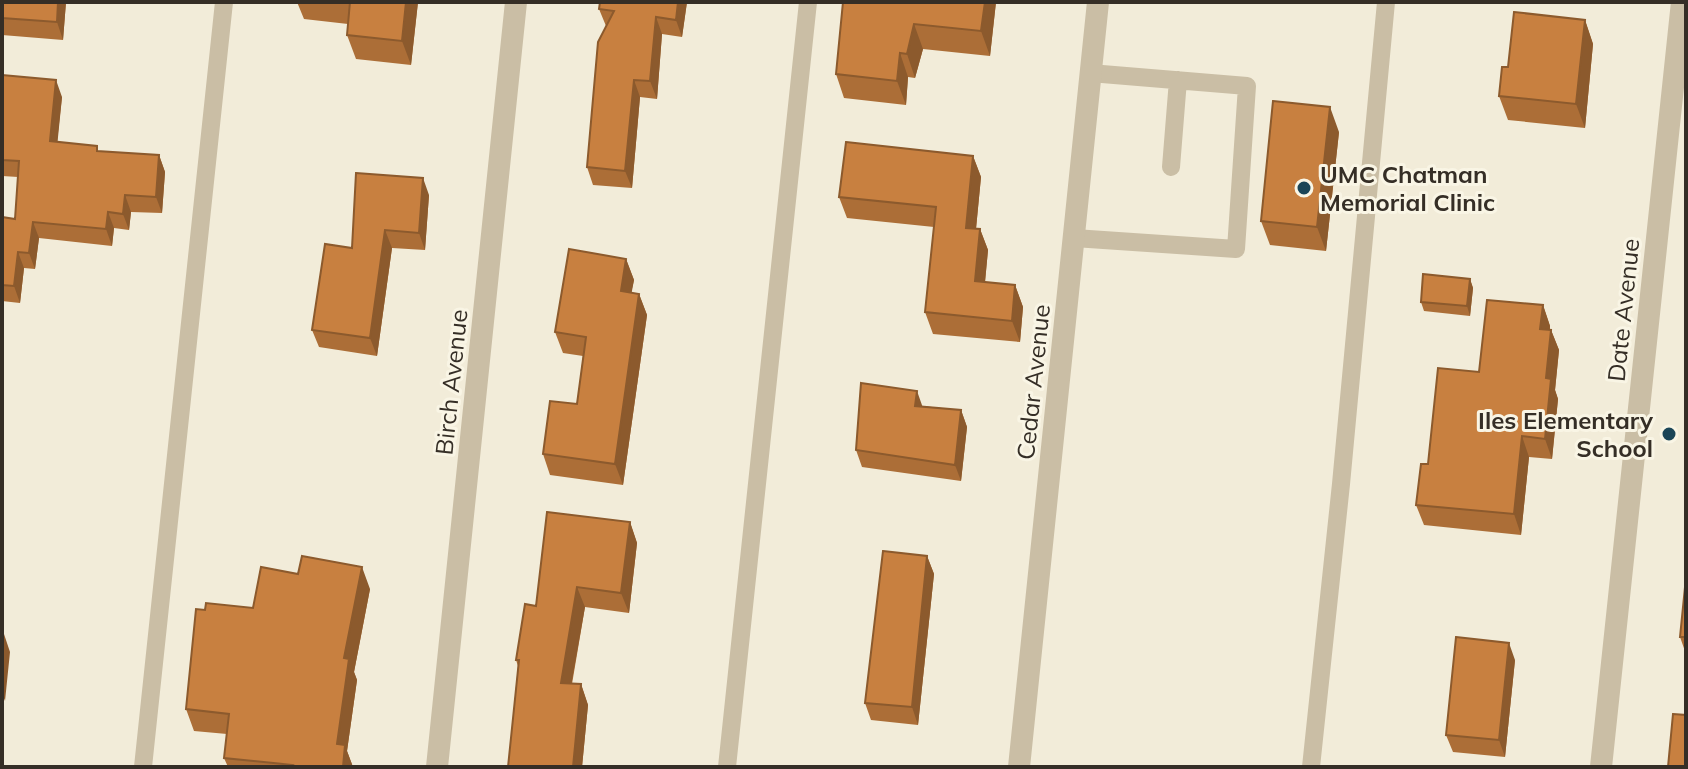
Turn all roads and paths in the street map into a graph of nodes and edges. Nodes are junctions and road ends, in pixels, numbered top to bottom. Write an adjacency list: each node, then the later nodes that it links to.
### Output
1 (224, 2): 11 (lane)
2 (516, 2): 12 (street, Birch Avenue)
3 (808, 2): 13 (lane)
4 (1098, 2): 7 (street, Cedar Avenue)
5 (1386, 2): 15 (lane)
6 (1682, 2): 16 (street, Date Avenue)
7 (1090, 73): 8 (lane); 10 (street, Cedar Avenue)
8 (1178, 80): 9 (lane); 10 (lane)
9 (1171, 167)
10 (1074, 238): 14 (street, Cedar Avenue)
11 (143, 767)
12 (437, 767)
13 (727, 767)
14 (1019, 767)
15 (1311, 767)
16 (1601, 767)

